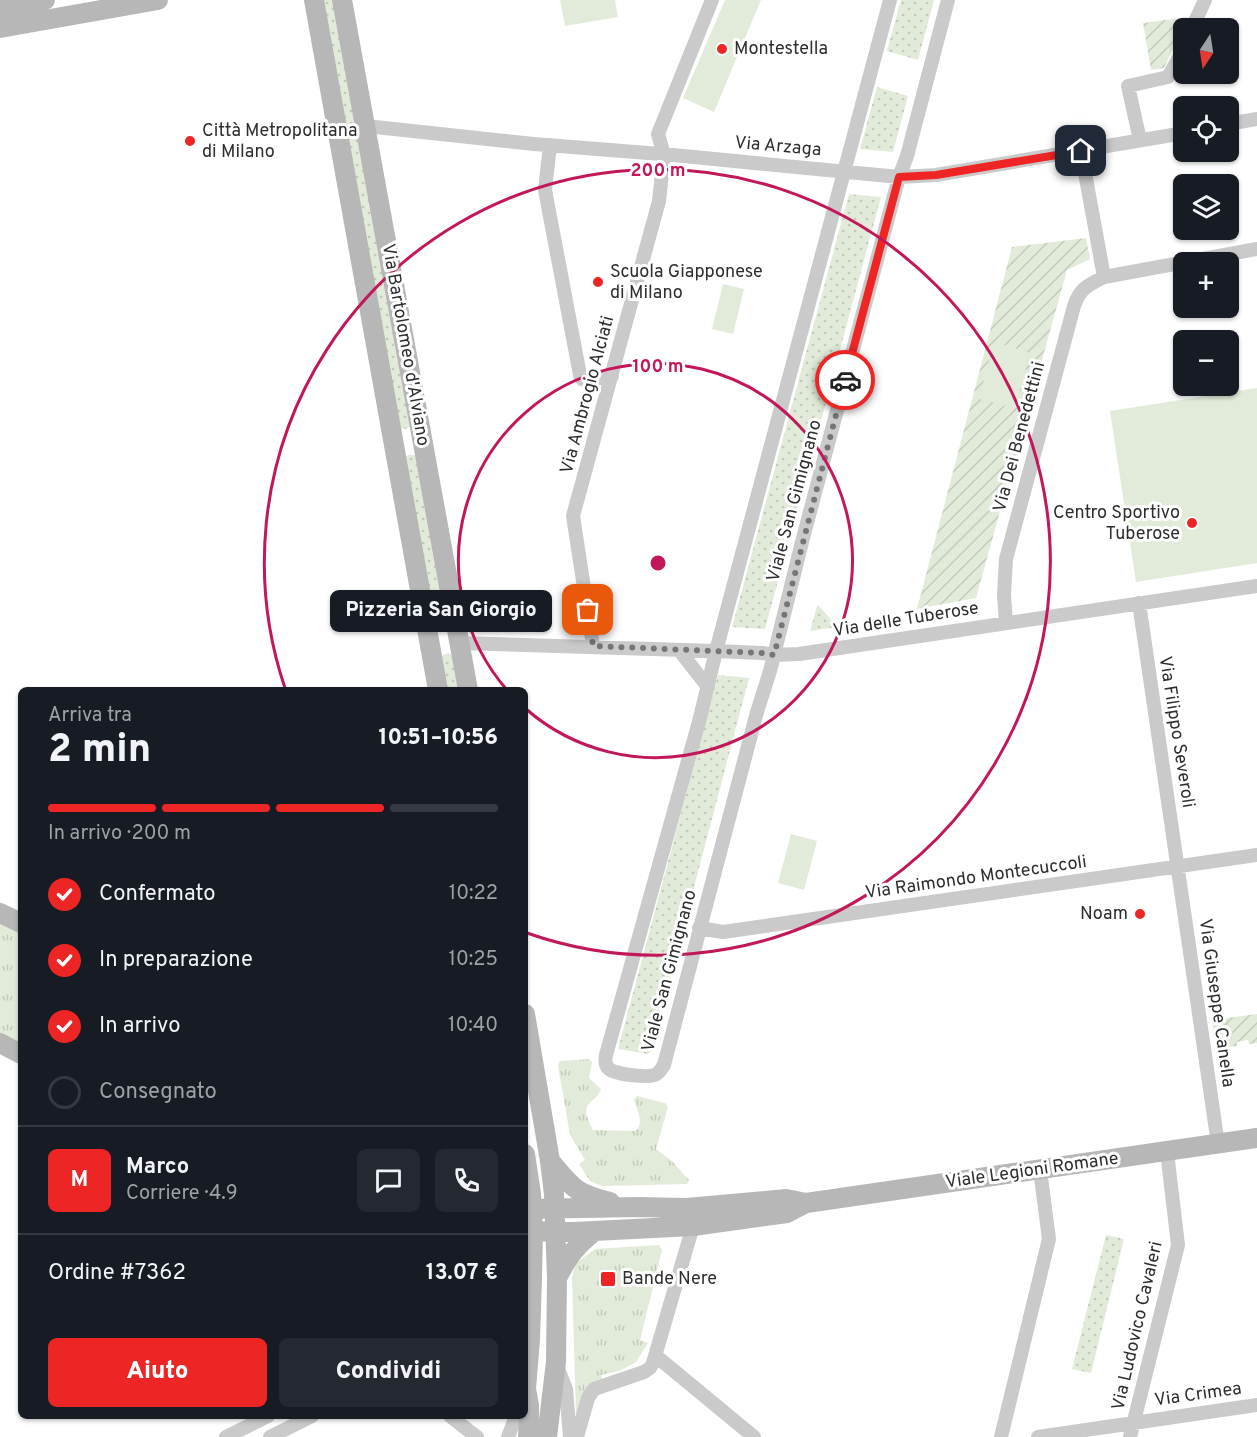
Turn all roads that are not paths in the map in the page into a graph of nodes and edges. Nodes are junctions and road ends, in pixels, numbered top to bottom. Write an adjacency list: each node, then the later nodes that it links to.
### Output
1 (45, 0): 9 (main road)
2 (158, 0): 11 (main road)
3 (314, 0): 27 (main road, Via Bartolomeo d'Alviano)
4 (342, 0): 15 (main road, Via Bartolomeo d'Alviano)
5 (712, 0): 20 (street, Via Ambrogio Alciati)
6 (890, 0): 21 (street, Viale San Gimignano)
7 (948, 0): 22 (street, Viale San Gimignano)
8 (1205, 0): 10 (street)
9 (0, 8)
10 (1197, 18)
11 (0, 28)
12 (1173, 68): 17 (street)
13 (1257, 119): 14 (street)
14 (1239, 122)
15 (366, 126): 18 (street, Via Arzaga); 26 (main road, Via Bartolomeo d'Alviano)
16 (1173, 135): 17 (street, Via Arzaga)
17 (1140, 140): 19 (street, Via Arzaga)
18 (549, 145): 20 (street, Via Arzaga); 25 (street)
19 (1081, 151): 22 (street, Via Arzaga); 24 (street)
20 (664, 155): 21 (street, Via Arzaga); 25 (street, Via Ambrogio Alciati)
21 (844, 171): 22 (street, Via Arzaga); 35 (street, Viale San Gimignano)
22 (899, 177): 36 (street, Viale San Gimignano)
23 (1257, 249): 24 (street, Via Dei Benedettini)
24 (1104, 277): 30 (street, Via Dei Benedettini)
25 (612, 376): 32 (street, Via Ambrogio Alciati)
26 (422, 439): 27 (main road); 31 (main road, Via Bartolomeo d'Alviano)
27 (394, 445): 33 (main road, Via Bartolomeo d'Alviano)
28 (1257, 586): 29 (street, Via delle Tuberose)
29 (1139, 603): 30 (street, Via delle Tuberose); 41 (street, Via Filippo Severoli)
30 (1006, 622): 36 (street, Via delle Tuberose)
31 (459, 643): 32 (street, Via delle Tuberose); 33 (main road); 38 (main road, Via Bartolomeo d'Alviano)
32 (593, 646): 34 (street, Via delle Tuberose)
33 (429, 647): 37 (main road, Via Bartolomeo d'Alviano)
34 (679, 650): 35 (street, Via delle Tuberose); 39 (street)
35 (716, 651): 36 (street, Via delle Tuberose); 39 (street, Viale San Gimignano)
36 (774, 655): 44 (street, Viale San Gimignano)
37 (437, 687)
38 (467, 687)
39 (708, 687): 44 (street, Viale San Gimignano)
40 (1257, 855): 41 (street, Via Raimondo Montecuccoli)
41 (1178, 867): 44 (street, Via Raimondo Montecuccoli); 51 (street, Via Giuseppe Canella)
42 (0, 913): 43 (main road)
43 (18, 922)
44 (699, 928)
45 (0, 1043): 47 (main road)
46 (528, 1051): 48 (main road)
47 (18, 1052)
48 (530, 1075): 49 (main road)
49 (533, 1107): 53 (main road)
50 (1257, 1138): 51 (main road, Viale Legioni Romane)
51 (1218, 1144): 52 (main road, Viale Legioni Romane)
52 (1167, 1152): 54 (main road, Viale Legioni Romane); 74 (street, Via Ludovico Cavaleri)
53 (550, 1161): 56 (main road); 58 (main road)
54 (1040, 1170): 55 (main road, Viale Legioni Romane); 84 (street)
55 (806, 1203): 56 (main road, Viale Legioni Romane); 59 (main road, Viale Legioni Romane)
56 (639, 1207): 58 (main road, Viale Legioni Romane)
57 (528, 1209): 58 (main road, Viale Legioni Romane); 60 (main road)
58 (555, 1209): 61 (main road)
59 (693, 1226): 62 (main road, Viale Legioni Romane); 66 (street)
60 (529, 1231): 61 (main road, Viale Legioni Romane); 63 (main road)
61 (556, 1232): 62 (main road, Viale Legioni Romane); 64 (main road)
62 (595, 1232): 64 (main road)
63 (529, 1272): 65 (main road)
64 (557, 1278): 67 (main road)
65 (528, 1302)
66 (656, 1356): 82 (street); 83 (street)
67 (556, 1362): 80 (main road); 81 (street)
68 (528, 1401): 79 (main road)
69 (1257, 1405): 74 (street, Via Crimea)
70 (262, 1419): 75 (street)
71 (306, 1419): 76 (street)
72 (454, 1419): 77 (street)
73 (515, 1419): 78 (street)
74 (1132, 1430): 85 (street, Via Crimea)
75 (226, 1437)
76 (270, 1437)
77 (477, 1437)
78 (508, 1437)
79 (528, 1437)
80 (547, 1437)
81 (570, 1437)
82 (577, 1437)
83 (754, 1437)
84 (1001, 1437)
85 (1038, 1437)

